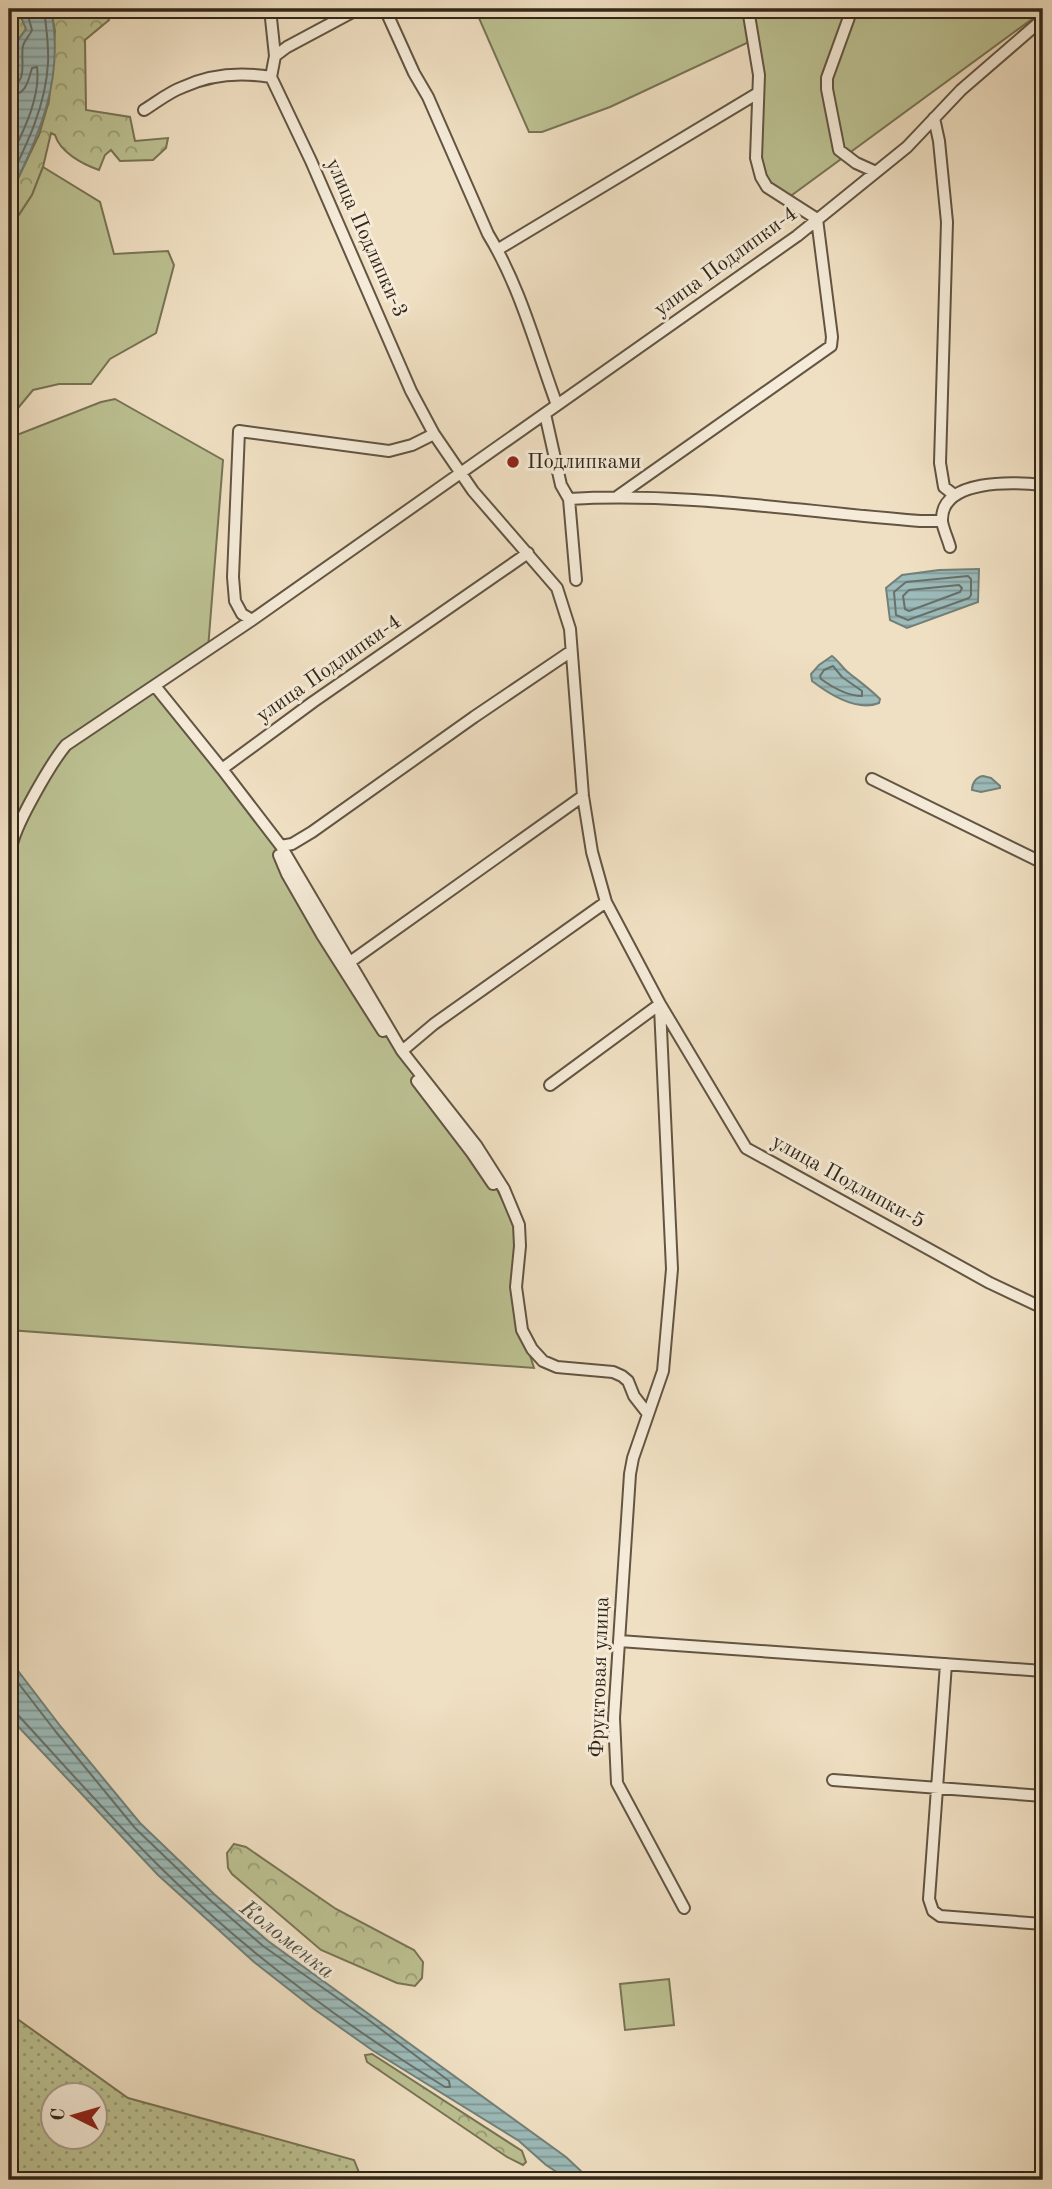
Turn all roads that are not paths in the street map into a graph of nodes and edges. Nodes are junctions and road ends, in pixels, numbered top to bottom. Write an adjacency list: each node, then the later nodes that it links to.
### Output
1 (270, 9): 7 (street)
2 (358, 9): 7 (street)
3 (386, 9): 14 (street)
4 (748, 9): 9 (street)
5 (852, 9): 12 (street)
6 (1043, 19): 11 (street)
7 (275, 56): 8 (street)
8 (271, 77): 10 (street); 17 (street, улица Подлипки-3)
9 (758, 93): 13 (street); 14 (street)
10 (144, 110)
11 (934, 118): 12 (street); 20 (street)
12 (876, 172): 13 (street)
13 (817, 219): 15 (street, улица Подлипки-4); 21 (street, улица Подлипки-4)
14 (497, 250): 15 (street)
15 (557, 405): 16 (street, улица Подлипки-4)
16 (545, 414): 18 (street, улица Подлипки-4); 22 (street)
17 (435, 434): 18 (street, улица Подлипки-3); 27 (street)
18 (461, 472): 25 (street); 27 (street, улица Подлипки-4)
19 (1043, 485): 20 (street)
20 (953, 494): 23 (street)
21 (618, 496): 22 (street); 23 (street)
22 (569, 499): 26 (street)
23 (942, 521): 24 (street)
24 (950, 547)
25 (528, 553): 28 (street); 30 (street, улица Подлипки-4)
26 (576, 580)
27 (252, 620): 29 (street, улица Подлипки-4)
28 (570, 652): 32 (street); 33 (street)
29 (155, 686): 30 (street); 35 (street, улица Подлипки-4)
30 (222, 769): 33 (street)
31 (872, 779): 34 (street)
32 (583, 796): 36 (street); 37 (street)
33 (277, 842): 37 (street); 41 (street)
34 (1043, 863)
35 (9, 877)
36 (606, 902): 38 (street); 39 (street)
37 (350, 962): 39 (street)
38 (660, 1004): 40 (street); 42 (street, улица Подлипки-5); 43 (street, Фруктовая улица)
39 (402, 1051): 41 (street)
40 (550, 1084)
41 (519, 1224): 43 (street)
42 (1043, 1308)
43 (648, 1414): 44 (street, Фруктовая улица)
44 (619, 1641): 45 (street); 50 (street, Фруктовая улица)
45 (946, 1664): 46 (street); 48 (street)
46 (1043, 1671)
47 (833, 1780): 48 (street)
48 (937, 1788): 49 (street); 51 (street)
49 (1043, 1796)
50 (684, 1908)
51 (1043, 1924)

